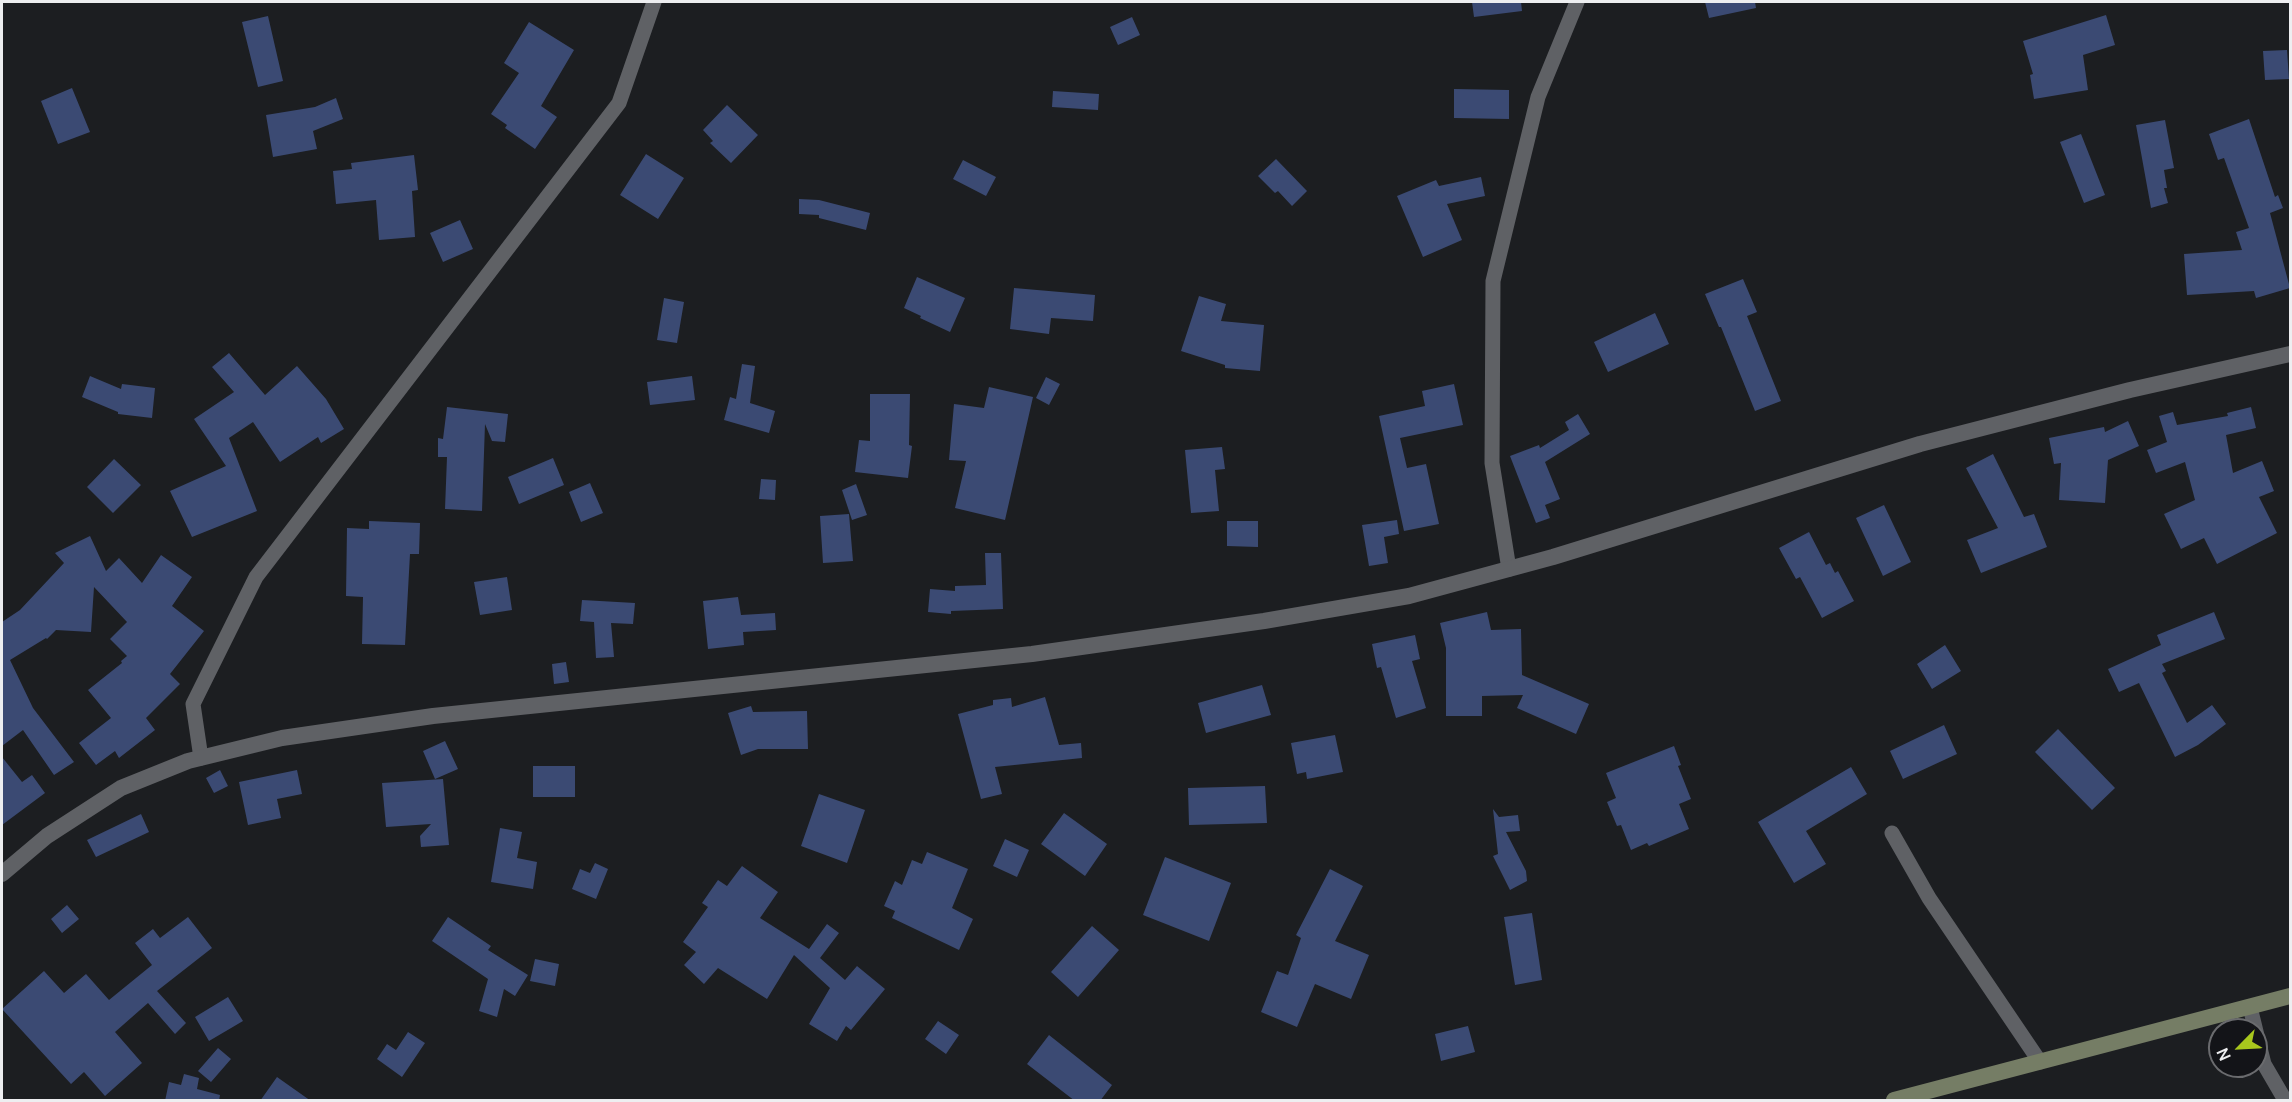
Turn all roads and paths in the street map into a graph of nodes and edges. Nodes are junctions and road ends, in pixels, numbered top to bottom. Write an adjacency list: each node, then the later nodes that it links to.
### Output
1 (654, 2): 5 (street)
2 (1577, 2): 4 (street)
3 (2290, 354): 4 (street)
4 (1509, 569): 5 (street)
5 (201, 758): 7 (street)
6 (1892, 832): 10 (street)
7 (2, 874)
8 (2290, 996): 9 (main road)
9 (2250, 1007): 10 (main road); 12 (street)
10 (2040, 1062): 11 (main road)
11 (1894, 1101)
12 (2285, 1101)

